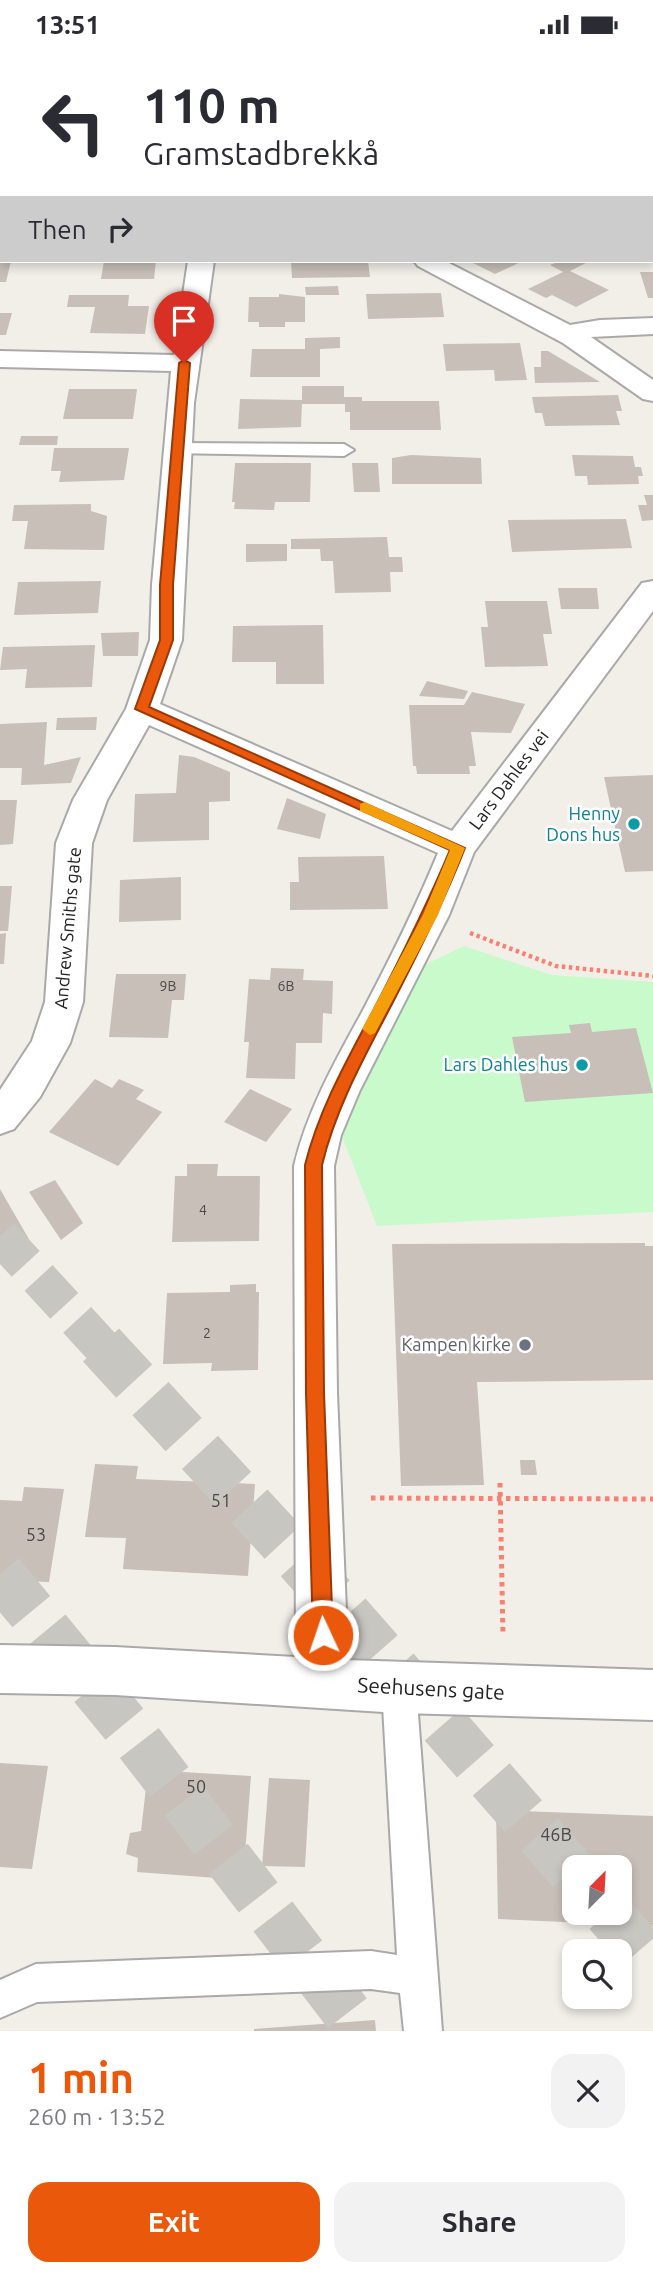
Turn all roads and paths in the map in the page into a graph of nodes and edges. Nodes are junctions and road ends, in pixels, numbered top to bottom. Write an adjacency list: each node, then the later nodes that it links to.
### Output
1 (201, 263): 6 (street, Andrew Smiths gate)
2 (431, 263): 4 (street)
3 (653, 325): 4 (street)
4 (566, 334): 7 (street)
5 (0, 359): 6 (street)
6 (184, 363): 8 (street, Andrew Smiths gate)
7 (653, 393)
8 (176, 449): 9 (lane); 11 (street, Andrew Smiths gate)
9 (344, 450)
10 (653, 590): 12 (street, Lars Dahles vei)
11 (142, 709): 12 (street); 15 (street, Andrew Smiths gate)
12 (458, 848): 13 (street, Lars Dahles vei)
13 (431, 915): 14 (path); 17 (street, Lars Dahles vei)
14 (653, 976)
15 (0, 1118)
16 (500, 1483): 18 (path)
17 (317, 1498): 18 (path); 21 (street, Lars Dahles vei)
18 (501, 1498): 19 (path); 23 (path)
19 (653, 1499)
20 (0, 1669): 21 (street, Seehusens gate)
21 (319, 1682): 22 (street, Seehusens gate)
22 (399, 1688): 23 (street, Seehusens gate); 25 (lane)
23 (505, 1692): 24 (street, Seehusens gate)
24 (653, 1695)
25 (417, 1977): 26 (lane); 27 (lane)
26 (0, 1999)
27 (423, 2031)

